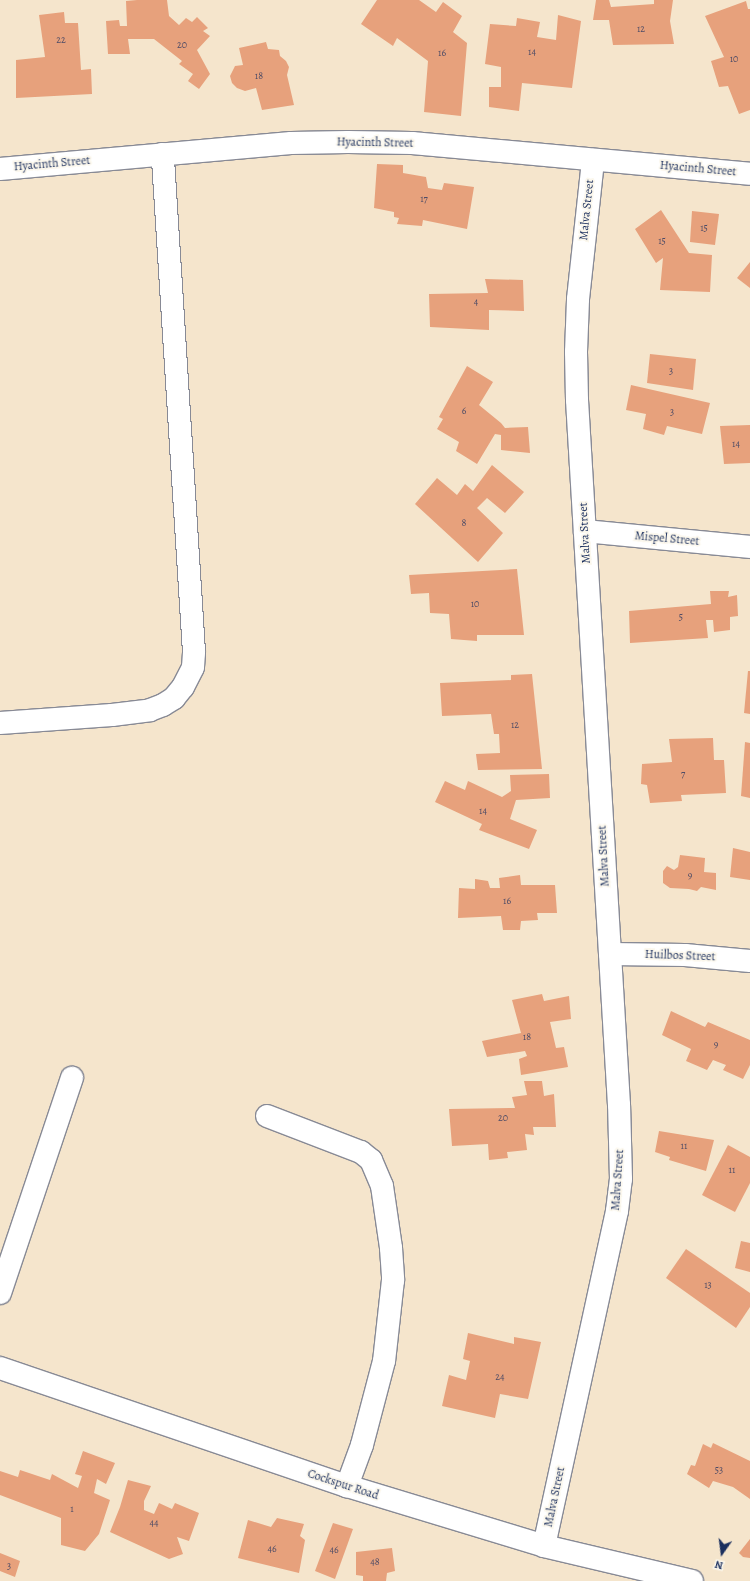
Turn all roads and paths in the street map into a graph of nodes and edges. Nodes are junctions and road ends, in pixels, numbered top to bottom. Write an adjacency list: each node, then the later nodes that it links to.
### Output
1 (163, 154): 2 (street, Hyacinth Street); 3 (street, Hyacinth Street); 7 (street)
2 (593, 160): 4 (street, Hyacinth Street); 5 (street, Malva Street)
3 (0, 169)
4 (750, 174)
5 (585, 531): 6 (street, Mispel Street); 8 (street, Malva Street)
6 (750, 547)
7 (0, 723)
8 (610, 954): 9 (street, Huilbos Street); 15 (street, Malva Street)
9 (750, 961)
10 (72, 1078): 12 (street)
11 (267, 1116): 14 (street)
12 (0, 1293)
13 (0, 1368): 14 (street, Cockspur Road)
14 (347, 1486): 15 (street, Cockspur Road)
15 (544, 1546): 16 (street, Cockspur Road)
16 (692, 1581)

